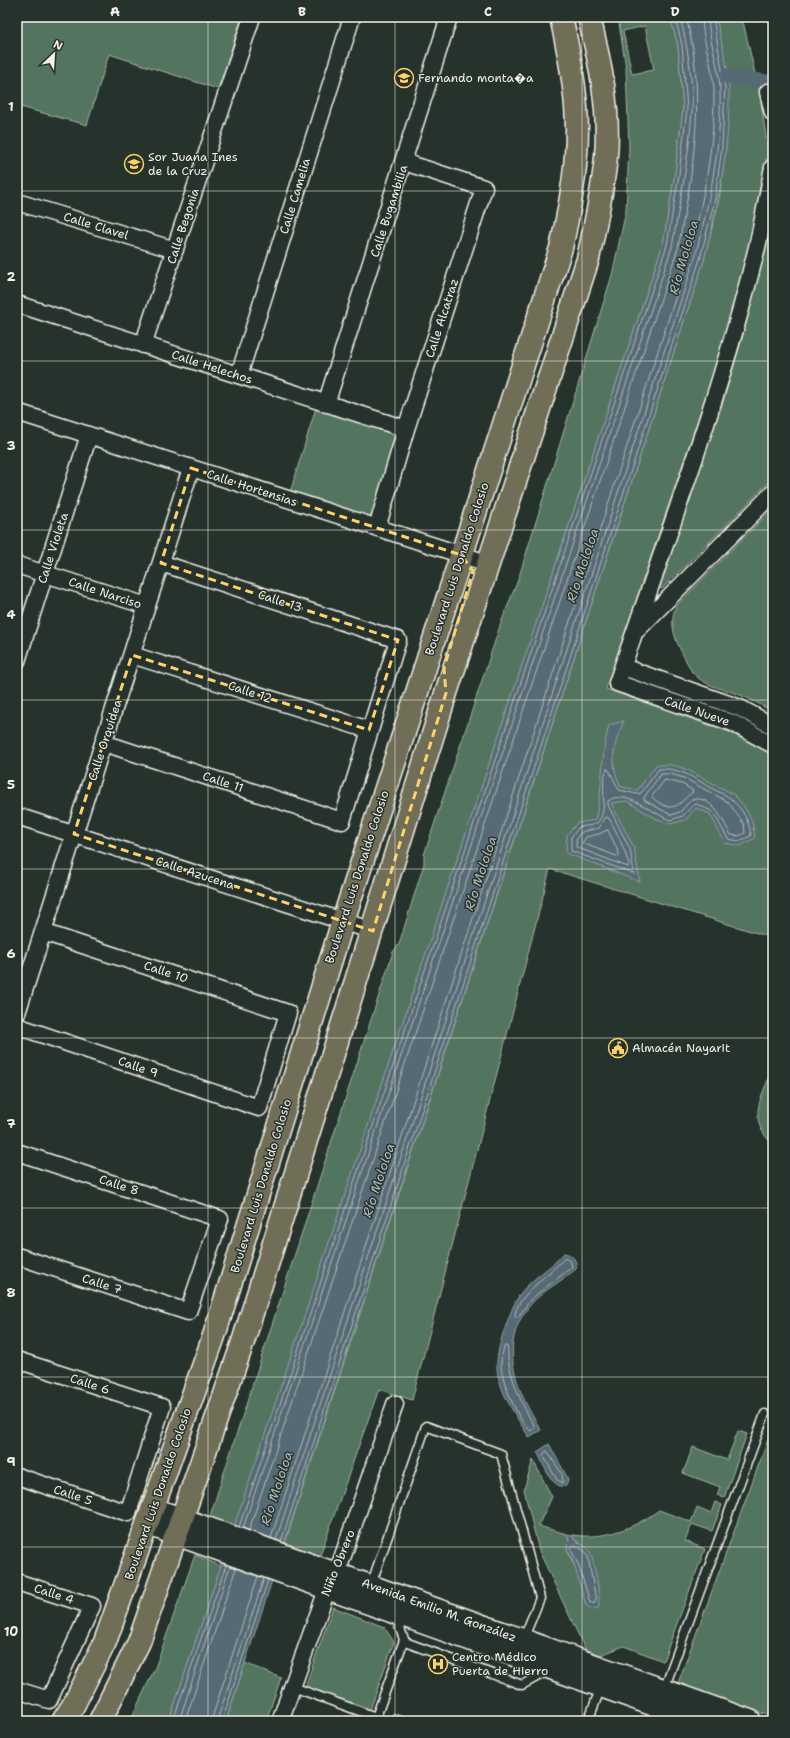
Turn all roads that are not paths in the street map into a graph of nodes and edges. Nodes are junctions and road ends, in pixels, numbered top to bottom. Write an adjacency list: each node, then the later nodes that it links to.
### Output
1 (252, 17): 11 (street, Calle Begonia)
2 (352, 17): 14 (street, Calle Camelia)
3 (449, 17): 8 (street, Calle Bugambilia)
4 (562, 17): 22 (main road, Boulevard Luis Donaldo Colosio)
5 (589, 17): 24 (main road)
6 (768, 92): 7 (street)
7 (773, 113)
8 (404, 162): 15 (street, Calle Bugambilia); 17 (street, Calle Alcatraz)
9 (773, 167): 28 (street)
10 (17, 202): 11 (street, Calle Clavel)
11 (175, 250): 13 (street, Calle Begonia)
12 (17, 304): 13 (street, Calle Helechos)
13 (143, 345): 14 (street, Calle Helechos)
14 (239, 376): 15 (street, Calle Helechos)
15 (326, 404): 17 (street, Calle Helechos)
16 (17, 412): 18 (street, Calle Hortensias)
17 (406, 429): 21 (street, Calle Alcatraz)
18 (89, 435): 19 (street, Calle Hortensias); 26 (street, Calle Violeta)
19 (191, 468): 21 (street, Calle Hortensias); 23 (street, Calle Orquídea)
20 (773, 493): 28 (street)
21 (377, 528): 22 (street, Calle Hortensias)
22 (461, 555): 24 (street, Calle Hortensias); 32 (main road); 39 (main road, Boulevard Luis Donaldo Colosio)
23 (161, 563): 27 (street, Calle Orquídea); 34 (street, Calle 13)
24 (488, 563): 32 (main road)
25 (17, 565): 26 (street, Calle Narciso)
26 (45, 574): 27 (street, Calle Narciso); 30 (street, Calle Violeta)
27 (147, 606): 29 (street, Calle Orquídea)
28 (634, 632): 31 (street)
29 (132, 655): 34 (street, Calle 12); 35 (street, Calle Orquídea)
30 (17, 661)
31 (623, 668): 33 (street, Calle Nueve); 36 (street, Calle Nueve)
32 (446, 693): 40 (main road)
33 (773, 726)
34 (369, 730): 35 (street, Calle 11)
35 (104, 742): 38 (street, Calle Orquídea)
36 (773, 745)
37 (17, 816): 38 (street, Calle Azucena)
38 (74, 834): 39 (street, Calle Azucena); 41 (street, Calle Orquídea)
39 (343, 921): 40 (street, Calle Azucena); 53 (main road, Boulevard Luis Donaldo Colosio)
40 (373, 931): 54 (main road)
41 (43, 932): 42 (street, Calle Orquídea); 44 (street, Calle 10)
42 (17, 1013)
43 (17, 1026): 44 (street, Calle 9)
44 (259, 1108)
45 (17, 1152): 47 (street, Calle 8)
46 (17, 1256): 47 (street, Calle 7)
47 (188, 1312)
48 (17, 1360): 52 (street, Calle 6)
49 (394, 1404): 55 (street, Niño Obrero)
50 (765, 1414): 65 (lane)
51 (17, 1476): 52 (street, Calle 5)
52 (128, 1513)
53 (150, 1516): 54 (main road, Avenida Emilio M. González); 67 (main road, Boulevard Luis Donaldo Colosio)
54 (179, 1527): 55 (main road, Avenida Emilio M. González); 68 (main road)
55 (332, 1580): 57 (main road, Avenida Emilio M. González); 58 (main road, Avenida Emilio M. González); 63 (street, Niño Obrero)
56 (17, 1582): 64 (street, Calle 4)
57 (370, 1585): 60 (main road, Avenida Emilio M. González); 60 (lane)
58 (393, 1611): 59 (lane); 60 (main road, Avenida Emilio M. González)
59 (404, 1640): 61 (lane); 66 (lane)
60 (520, 1648): 61 (main road, Avenida Emilio M. González); 65 (main road, Avenida Emilio M. González)
61 (552, 1668): 62 (main road, Avenida Emilio M. González)
62 (601, 1686): 65 (main road, Avenida Emilio M. González); 70 (lane)
63 (293, 1687): 66 (lane); 69 (street, Niño Obrero)
64 (17, 1690)
65 (661, 1698): 71 (main road, Avenida Emilio M. González); 72 (main road, Avenida Emilio M. González)
66 (375, 1719)
67 (63, 1721)
68 (100, 1721)
69 (280, 1721)
70 (588, 1721)
71 (699, 1721)
72 (750, 1721)

